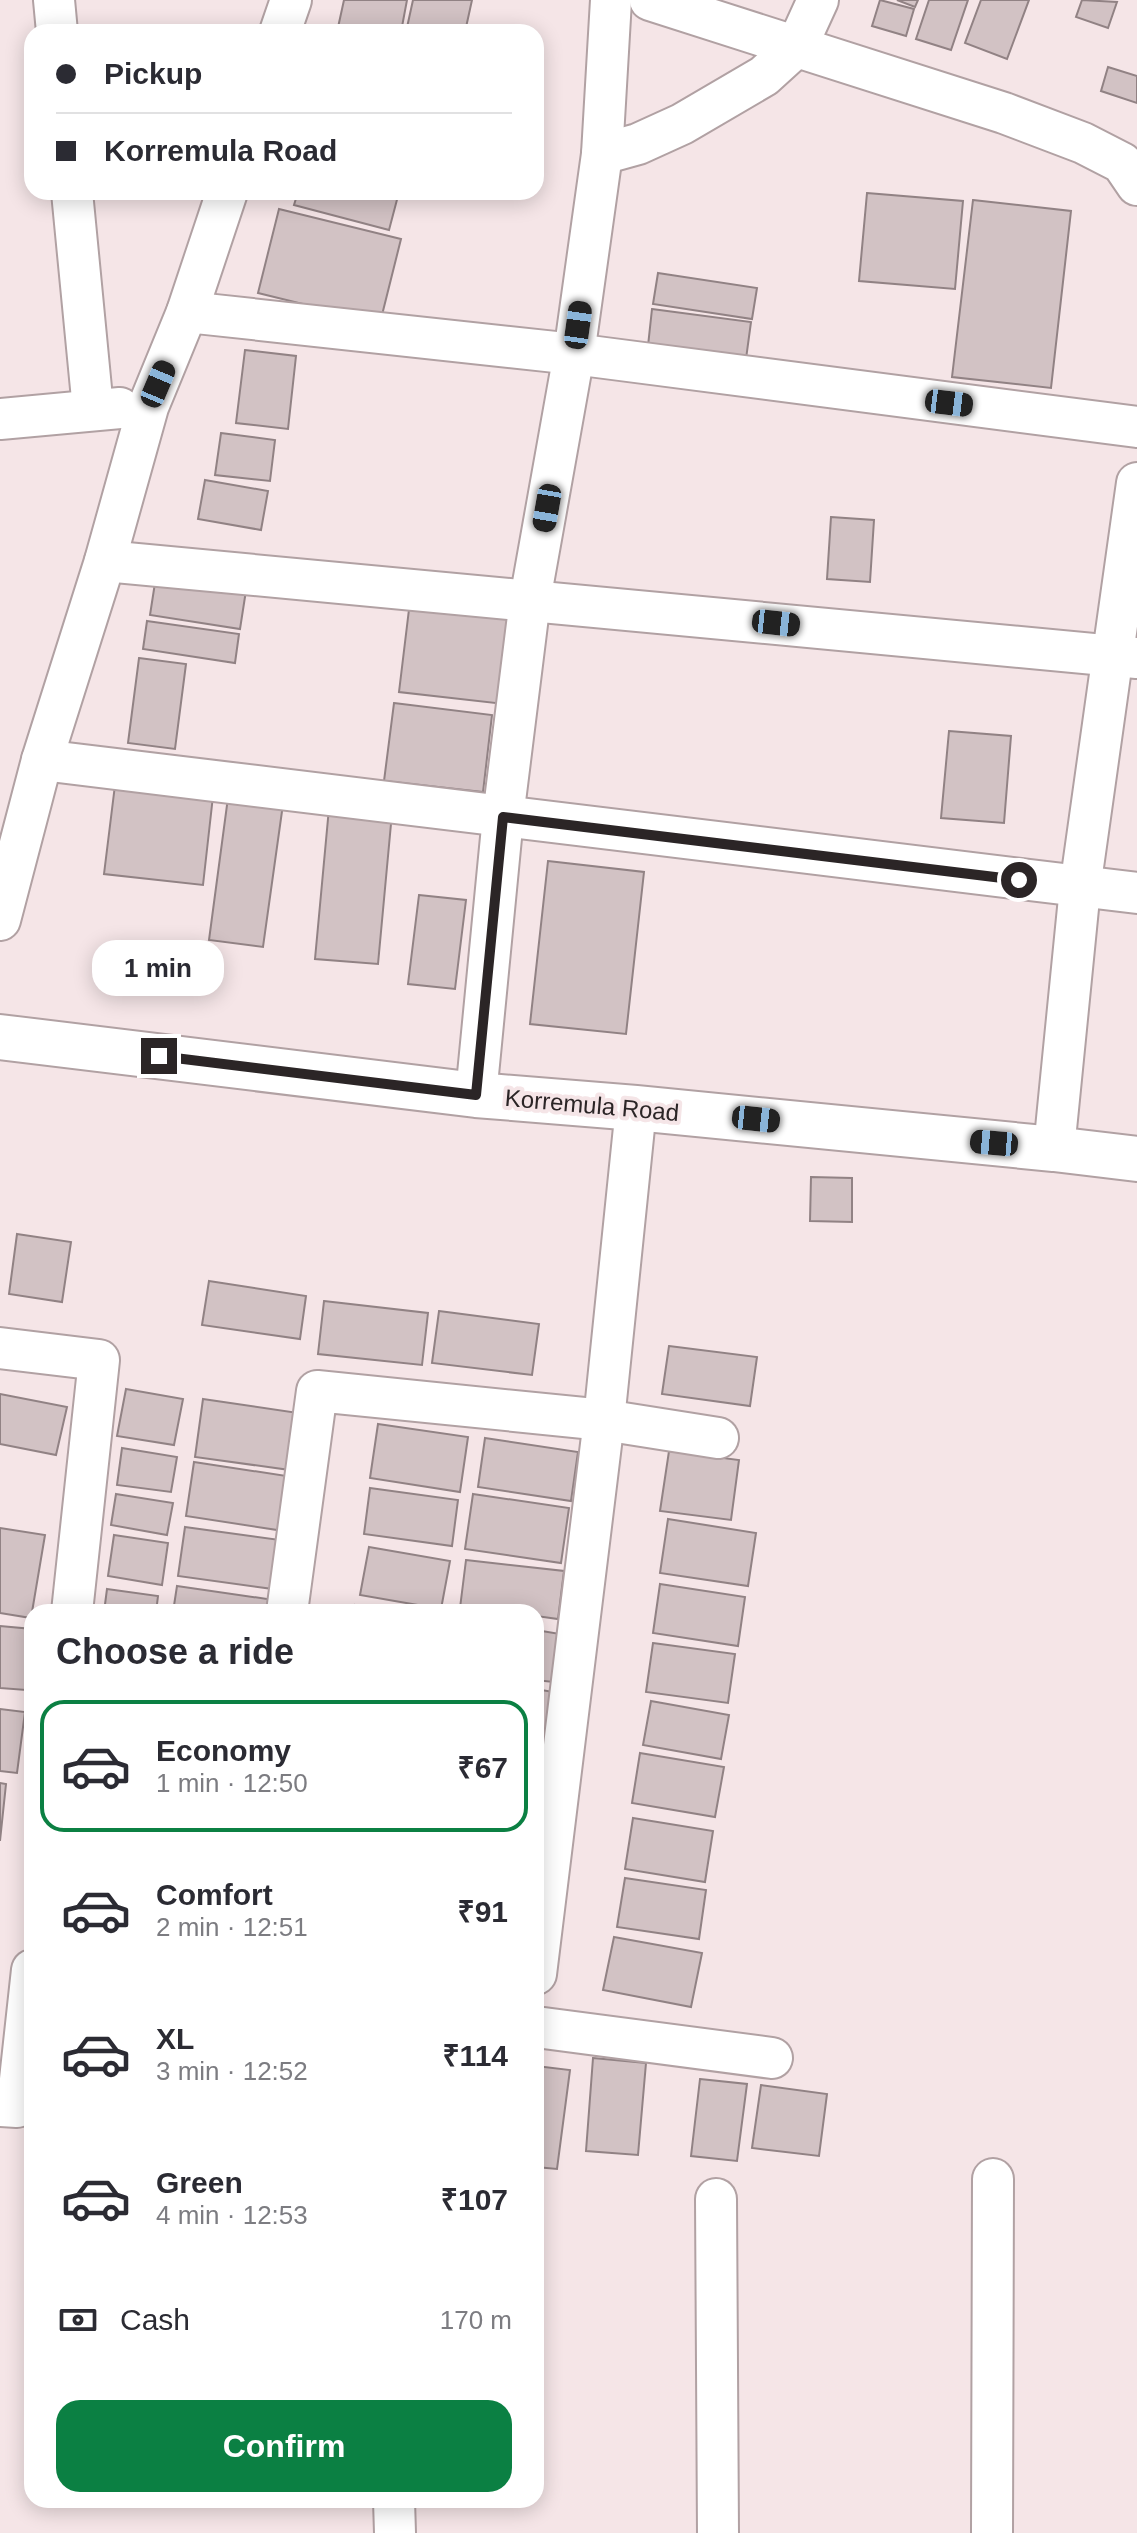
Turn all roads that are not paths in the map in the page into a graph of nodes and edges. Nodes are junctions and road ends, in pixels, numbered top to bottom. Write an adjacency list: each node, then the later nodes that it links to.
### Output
1 (54, 0): 6 (street)
2 (291, 0): 7 (street)
3 (611, 0): 9 (street)
4 (650, 0): 8 (street)
5 (818, 0): 8 (street)
6 (56, 24)
7 (283, 24)
8 (797, 46): 9 (street); 10 (street)
9 (602, 154): 14 (street)
10 (1137, 185)
11 (73, 200): 16 (street)
12 (224, 200): 13 (street)
13 (187, 312): 14 (street); 15 (street)
14 (574, 354): 18 (street); 21 (street)
15 (148, 407): 16 (street); 20 (street)
16 (93, 409): 17 (street)
17 (0, 419)
18 (1137, 427)
19 (1137, 483): 22 (street)
20 (105, 561): 21 (street); 23 (street)
21 (530, 600): 22 (street); 24 (street)
22 (1125, 657): 25 (street)
23 (42, 760): 24 (street); 27 (street)
24 (503, 817): 25 (street); 29 (street)
25 (1080, 888): 26 (street); 31 (street)
26 (1137, 893)
27 (0, 920)
28 (0, 1037): 29 (street, Korremula Road)
29 (476, 1095): 30 (street, Korremula Road)
30 (636, 1108): 31 (street, Korremula Road); 34 (street)
31 (1054, 1149): 32 (street, Korremula Road)
32 (1137, 1159)
33 (0, 1348): 36 (street)
34 (604, 1420): 35 (street); 37 (street); 38 (street)
35 (718, 1438)
36 (73, 1604)
37 (288, 1604)
38 (544, 1909)
39 (544, 2028): 41 (street)
40 (24, 2043): 42 (street)
41 (772, 2058)
42 (0, 2106)
43 (993, 2179): 48 (street)
44 (716, 2199): 47 (street)
45 (394, 2508): 46 (street)
46 (395, 2533)
47 (718, 2533)
48 (992, 2533)

